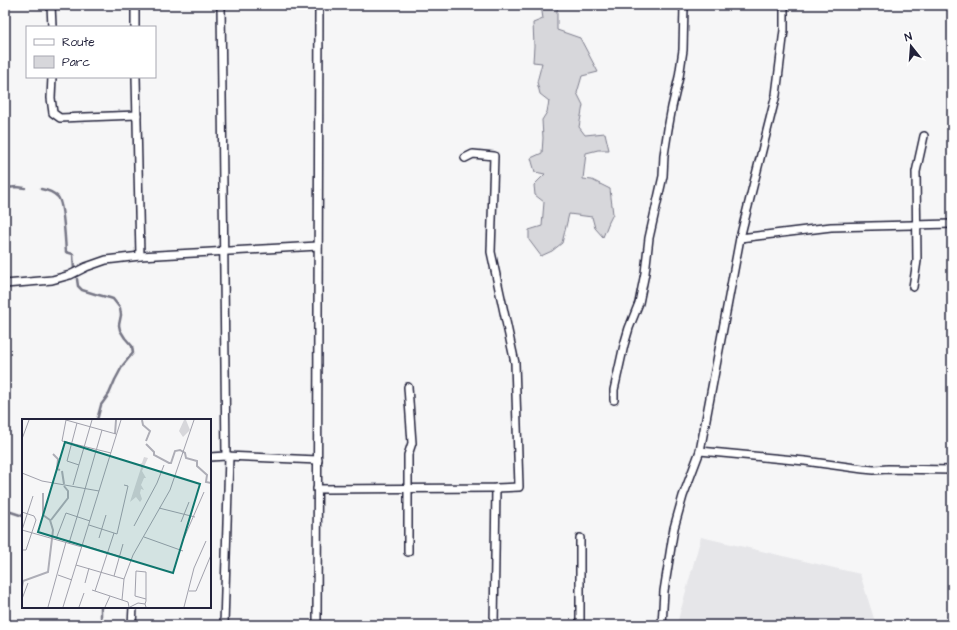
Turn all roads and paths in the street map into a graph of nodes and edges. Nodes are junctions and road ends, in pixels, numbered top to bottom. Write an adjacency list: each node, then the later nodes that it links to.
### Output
1 (51, 5): 7 (street)
2 (135, 5): 8 (street)
3 (221, 5): 18 (street)
4 (319, 5): 17 (street)
5 (684, 5): 23 (street)
6 (784, 5): 16 (street)
7 (52, 26)
8 (135, 26)
9 (52, 78): 11 (street)
10 (136, 78): 11 (street)
11 (137, 115): 19 (street)
12 (924, 136): 15 (street)
13 (465, 158): 30 (street)
14 (952, 224): 15 (street)
15 (916, 225): 16 (street); 21 (street)
16 (740, 238): 24 (street)
17 (318, 246): 18 (street); 27 (street)
18 (224, 252): 19 (street); 25 (street)
19 (140, 256): 20 (street)
20 (5, 284)
21 (913, 287)
22 (408, 387): 29 (street)
23 (614, 400)
24 (700, 451): 28 (street); 40 (street)
25 (228, 456): 26 (street); 27 (street); 36 (street)
26 (211, 457)
27 (318, 460): 31 (street)
28 (952, 470)
29 (408, 488): 30 (street); 31 (street); 33 (street)
30 (496, 488): 38 (street)
31 (317, 489): 37 (street)
32 (580, 538): 39 (street)
33 (408, 552)
34 (133, 608): 35 (street)
35 (132, 625)
36 (224, 625)
37 (317, 625)
38 (494, 625)
39 (580, 625)
40 (662, 625)

